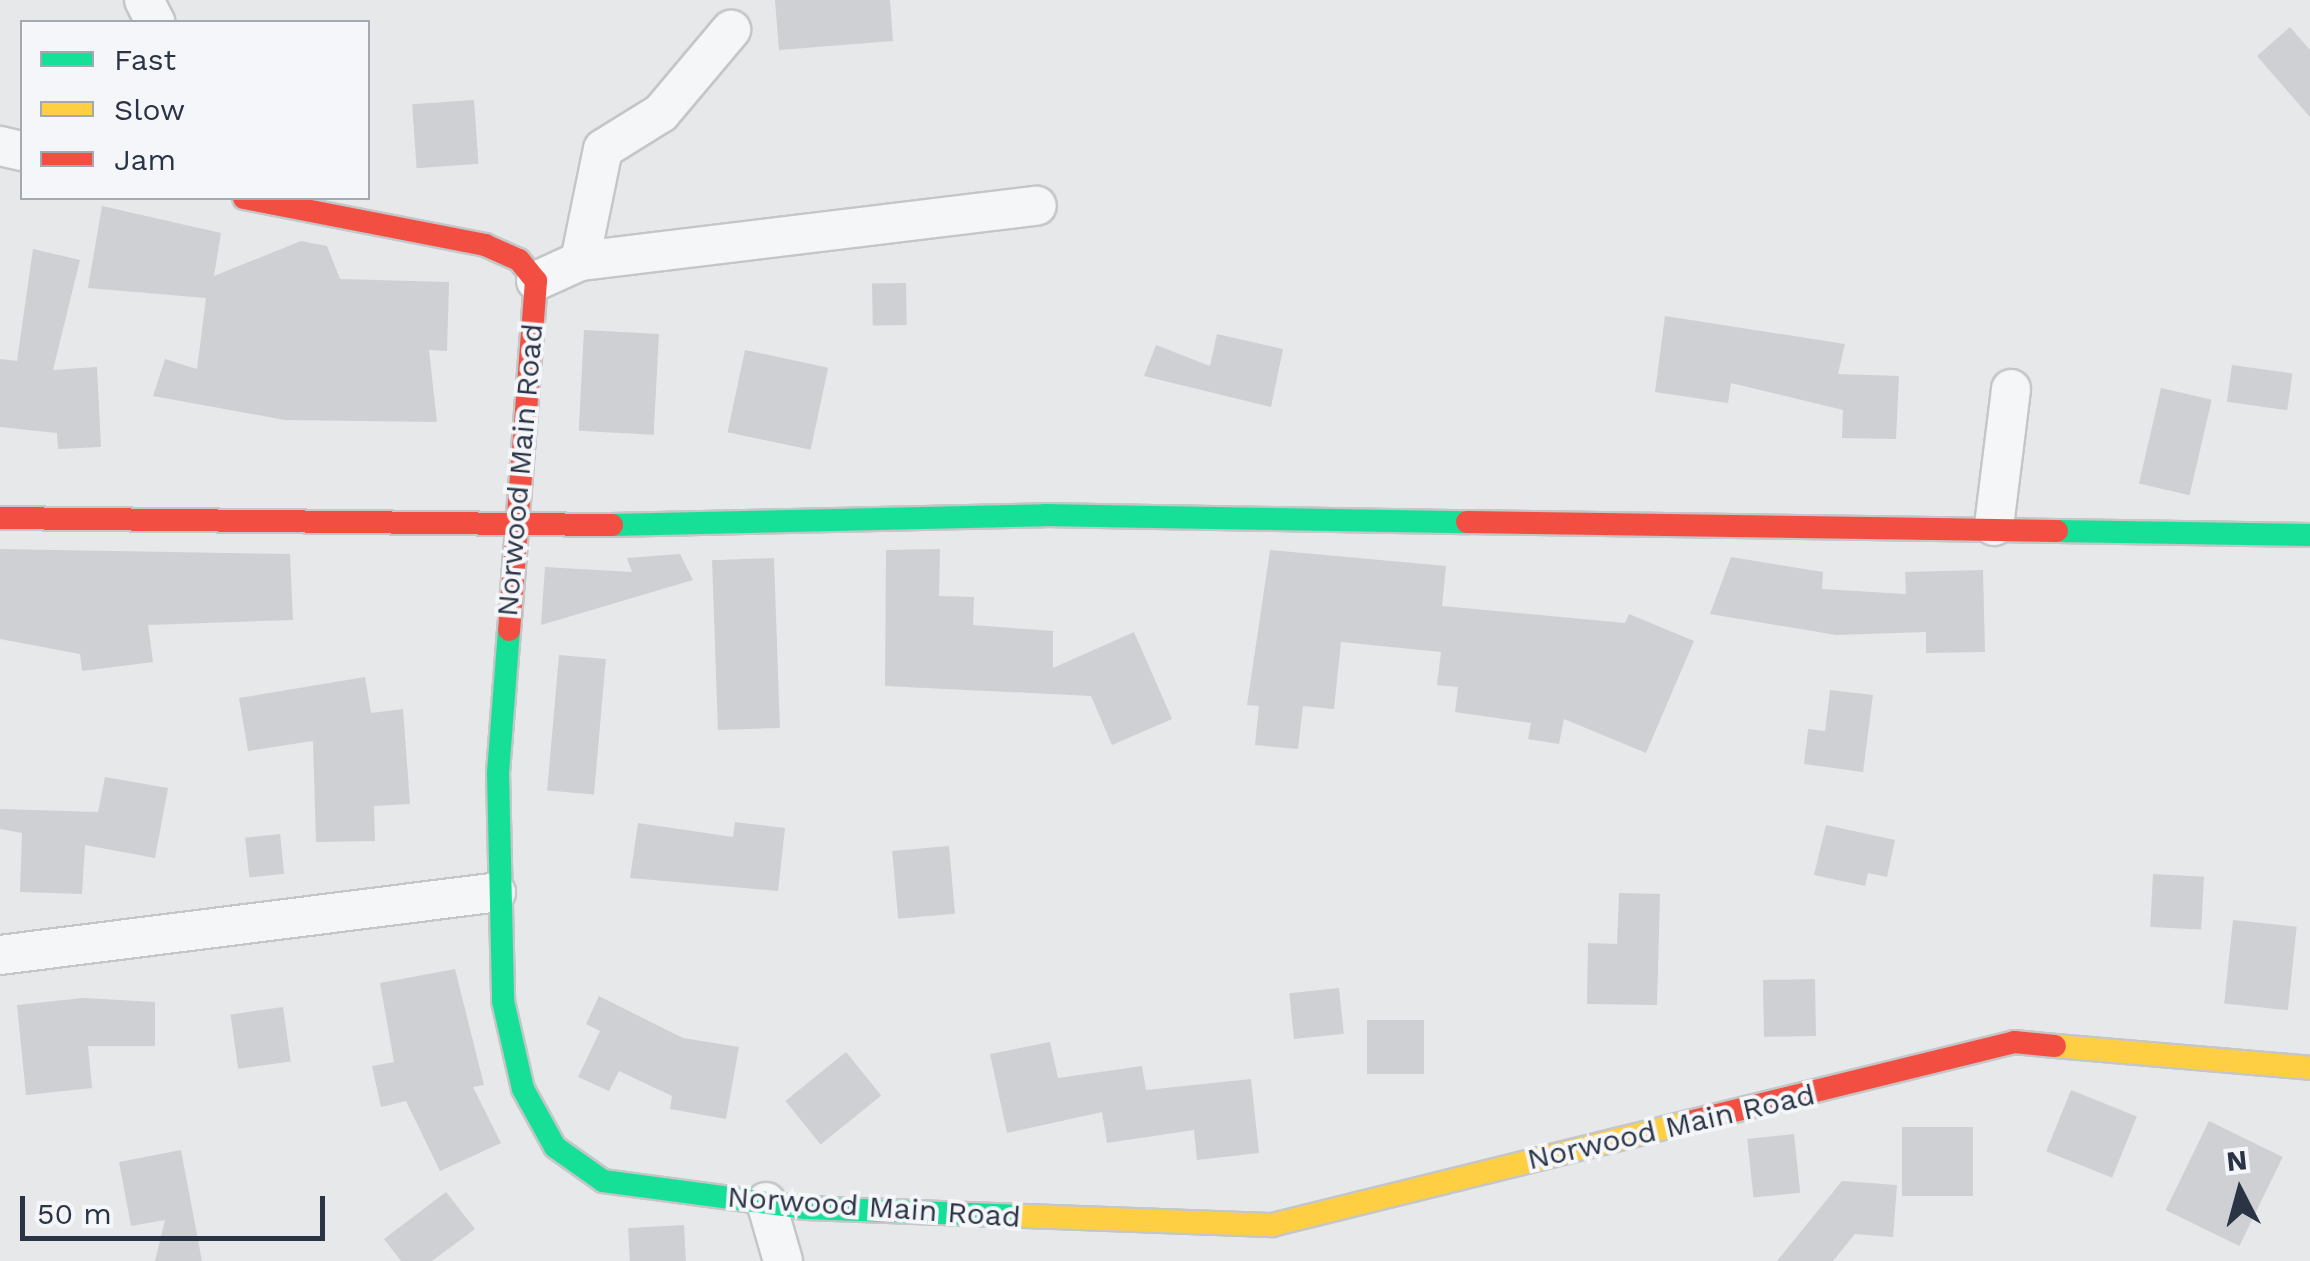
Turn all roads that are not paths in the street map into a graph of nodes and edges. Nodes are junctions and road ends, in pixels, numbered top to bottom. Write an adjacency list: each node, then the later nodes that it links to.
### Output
1 (730, 30): 4 (street)
2 (251, 200): 5 (street, Norwood Main Road)
3 (1038, 206): 4 (street)
4 (580, 261): 5 (street)
5 (536, 282): 9 (street, Norwood Main Road)
6 (2011, 389): 8 (street)
7 (0, 518): 9 (street)
8 (1994, 526): 9 (street); 10 (street)
9 (510, 527): 11 (street, Norwood Main Road)
10 (2310, 535)
11 (496, 892): 12 (street); 14 (street, Norwood Main Road)
12 (0, 956)
13 (2310, 1068): 14 (street, Norwood Main Road)
14 (766, 1202): 15 (street)
15 (783, 1261)

